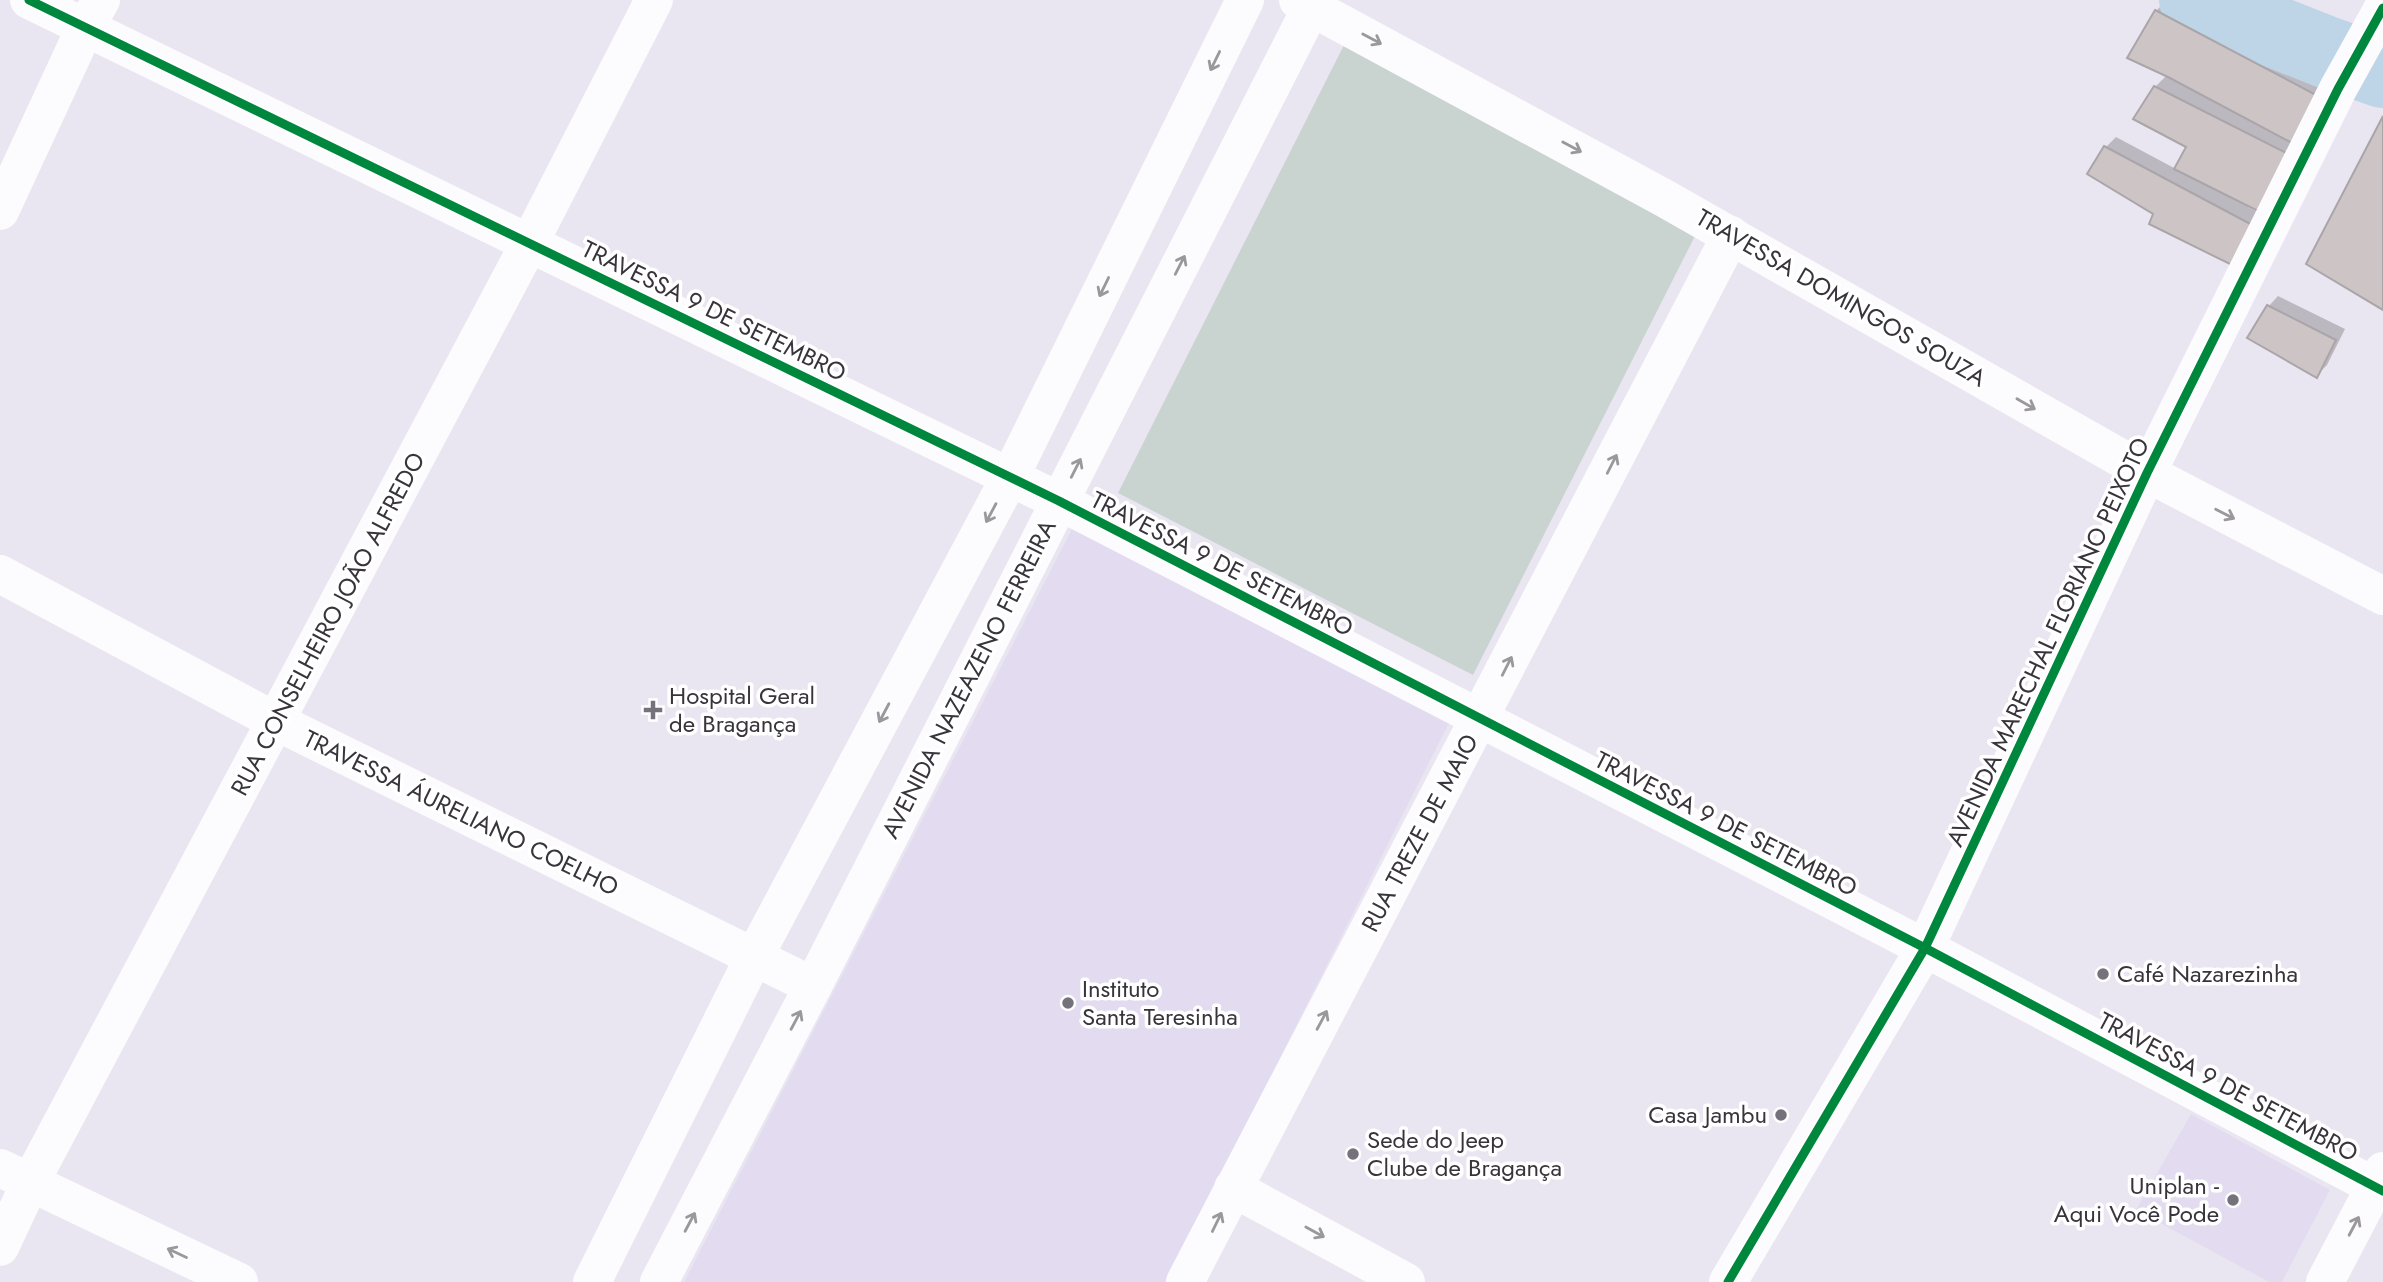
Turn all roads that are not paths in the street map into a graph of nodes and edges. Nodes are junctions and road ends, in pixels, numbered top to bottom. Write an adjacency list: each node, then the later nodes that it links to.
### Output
1 (29, 0): 5 (street, TRAVESSA 9 DE SETEMBRO)
2 (654, 0): 9 (street, RUA CONSELHEIRO JOÃO ALFREDO)
3 (1245, 0): 11 (street, one-way to 11)
4 (1308, 2): 8 (street, TRAVESSA DOMINGOS SOUZA, one-way to 8); 12 (street, AVENIDA NAZEAZENO FERREIRA, one-way to 4)
5 (93, 14): 7 (street); 9 (street, TRAVESSA 9 DE SETEMBRO)
6 (2375, 24): 10 (street, AVENIDA MARECHAL FLORIANO PEIXOTO)
7 (0, 211)
8 (1731, 235): 10 (street, TRAVESSA DOMINGOS SOUZA, one-way to 10); 15 (street, RUA TREZE DE MAIO, one-way to 8)
9 (530, 242): 11 (street, TRAVESSA 9 DE SETEMBRO); 16 (street, RUA CONSELHEIRO JOÃO ALFREDO)
10 (2147, 473): 14 (street, TRAVESSA DOMINGOS SOUZA, one-way to 14); 17 (street, AVENIDA MARECHAL FLORIANO PEIXOTO)
11 (1010, 477): 12 (street, TRAVESSA 9 DE SETEMBRO); 18 (street, one-way to 18)
12 (1059, 501): 15 (street, TRAVESSA 9 DE SETEMBRO); 19 (street, AVENIDA NAZEAZENO FERREIRA)
13 (0, 574): 16 (street, TRAVESSA ÁURELIANO COELHO)
14 (2383, 596)
15 (1480, 719): 17 (street, TRAVESSA 9 DE SETEMBRO); 22 (street, RUA TREZE DE MAIO, one-way to 15)
16 (277, 722): 18 (street, TRAVESSA ÁURELIANO COELHO); 20 (street, RUA CONSELHEIRO JOÃO ALFREDO)
17 (1925, 947): 21 (street, TRAVESSA 9 DE SETEMBRO); 29 (street, AVENIDA MARECHAL FLORIANO PEIXOTO)
18 (753, 959): 19 (street, TRAVESSA ÁURELIANO COELHO); 25 (street)
19 (813, 986): 26 (street, AVENIDA NAZEAZENO FERREIRA, one-way to 19)
20 (15, 1175): 23 (street, RUA CONSELHEIRO JOÃO ALFREDO); 24 (street, one-way to 20)
21 (2380, 1183): 30 (street, one-way to 21)
22 (1233, 1188): 27 (street, RUA TREZE DE MAIO, one-way to 22); 28 (street, one-way to 28)
23 (0, 1247)
24 (239, 1282)
25 (592, 1282)
26 (659, 1282)
27 (1185, 1282)
28 (1406, 1282)
29 (1728, 1282)
30 (2325, 1282)

